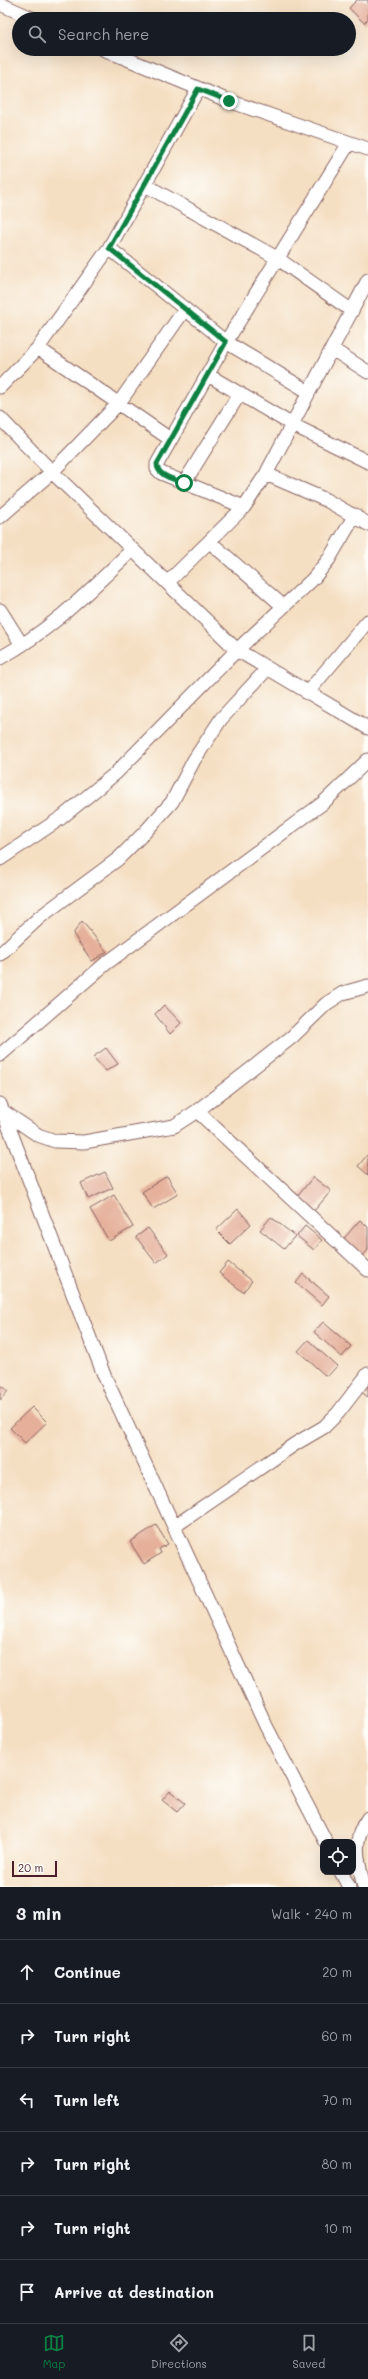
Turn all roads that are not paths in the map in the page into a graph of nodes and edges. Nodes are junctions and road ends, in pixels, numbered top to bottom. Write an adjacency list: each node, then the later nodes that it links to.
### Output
1 (0, 4): 2 (street)
2 (18, 12)
3 (120, 56): 4 (street)
4 (198, 89): 5 (street); 7 (street)
5 (349, 143): 6 (street); 9 (street)
6 (368, 149)
7 (145, 185): 8 (street); 9 (street)
8 (109, 248): 11 (street); 14 (street)
9 (277, 258): 12 (street); 13 (street)
10 (368, 280): 12 (street)
11 (185, 309): 13 (street); 21 (street)
12 (352, 311): 15 (street)
13 (226, 342): 17 (street); 19 (street)
14 (38, 348): 18 (street); 21 (street)
15 (332, 349): 16 (street); 19 (street)
16 (368, 372)
17 (208, 375): 20 (street); 24 (street)
18 (0, 387)
19 (309, 392): 23 (street)
20 (240, 393): 23 (street); 28 (street)
21 (119, 403): 24 (street); 26 (street)
22 (0, 418): 26 (street)
23 (291, 424): 25 (street); 27 (street)
24 (170, 439): 28 (street)
25 (368, 462)
26 (52, 472): 31 (street); 34 (street)
27 (266, 474): 29 (street); 30 (street)
28 (184, 483): 29 (street)
29 (244, 507): 33 (street)
30 (355, 515): 32 (street); 36 (street)
31 (0, 517)
32 (368, 524)
33 (210, 542): 35 (street); 36 (street)
34 (132, 550): 35 (street); 39 (street)
35 (167, 583): 40 (street)
36 (283, 606): 40 (street)
37 (0, 610): 39 (street)
38 (368, 622): 43 (street)
39 (22, 645): 41 (street)
40 (237, 650): 42 (street); 46 (street)
41 (0, 658)
42 (267, 669): 43 (street); 47 (street)
43 (307, 693): 44 (street)
44 (368, 728)
45 (368, 760): 49 (street)
46 (0, 859)
47 (0, 954)
48 (368, 986): 51 (street)
49 (0, 1056)
50 (2, 1108): 51 (street); 54 (street)
51 (197, 1111): 52 (street)
52 (368, 1270)
53 (368, 1374): 54 (street)
54 (175, 1526): 56 (street)
55 (368, 1818): 59 (street)
56 (324, 1839)
57 (343, 1875): 58 (street)
58 (349, 1887)
59 (364, 1887)

